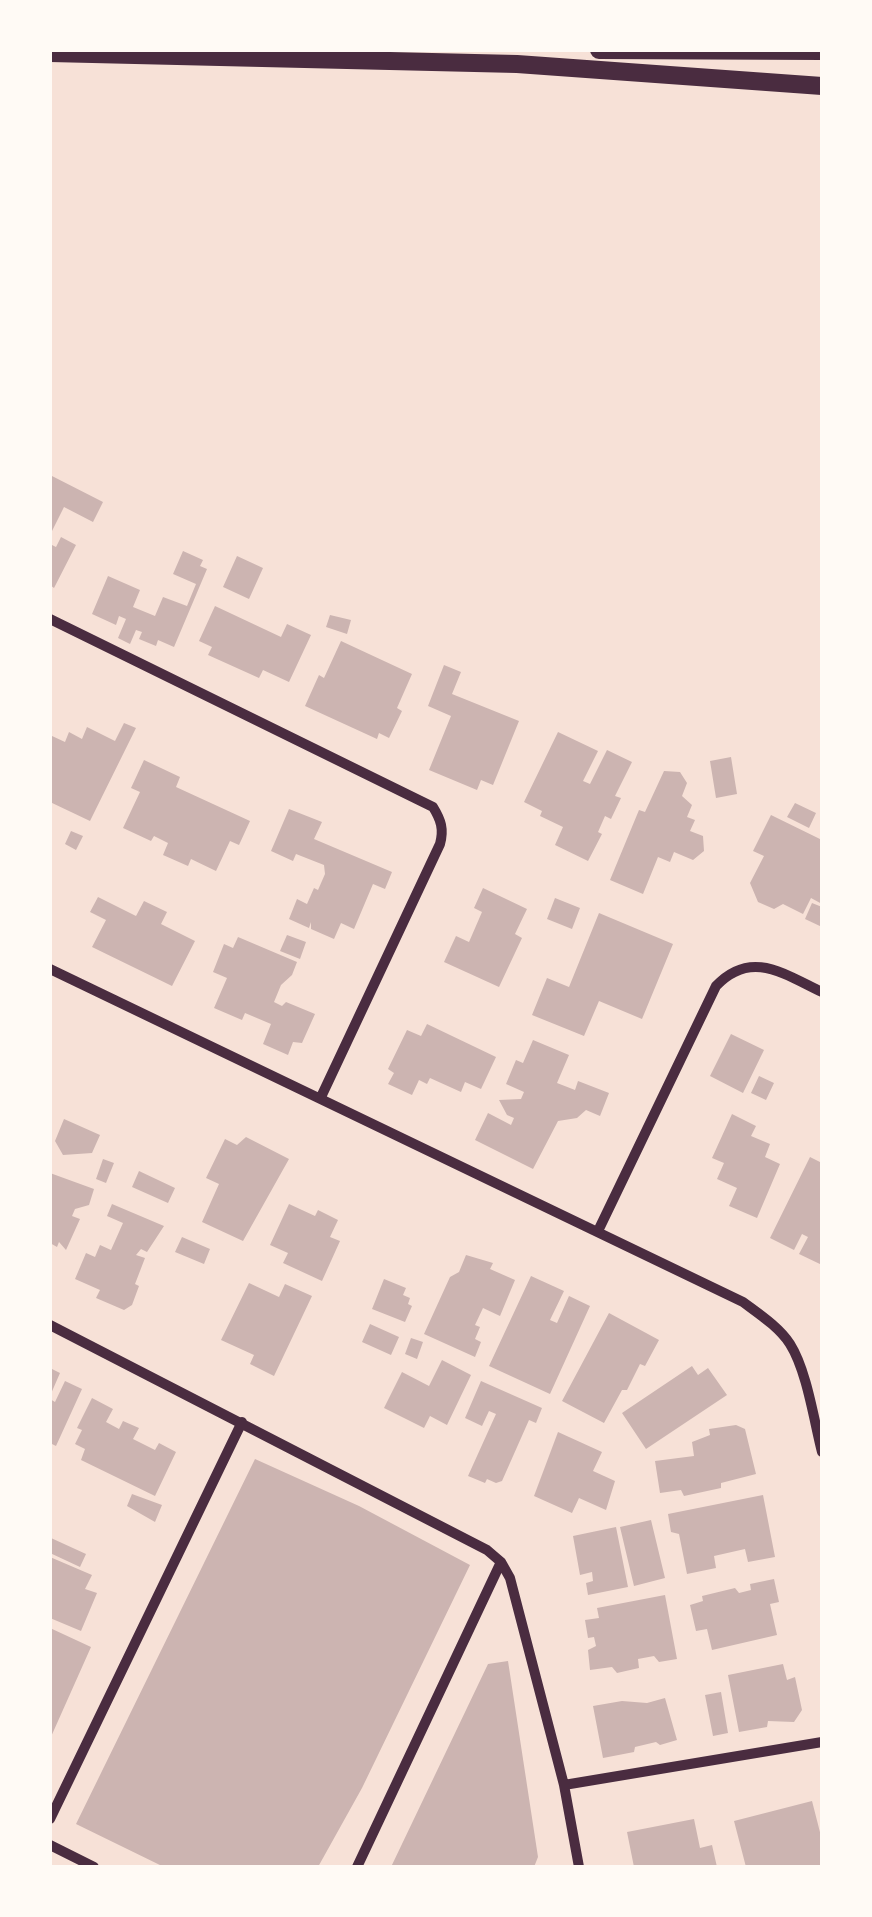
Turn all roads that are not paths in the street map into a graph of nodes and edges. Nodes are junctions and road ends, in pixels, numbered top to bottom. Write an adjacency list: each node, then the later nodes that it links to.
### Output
1 (598, 50): 2 (main road)
2 (822, 51)
3 (50, 54): 4 (main road)
4 (822, 86)
5 (50, 619): 8 (street)
6 (50, 969): 8 (street)
7 (822, 992): 9 (street)
8 (320, 1097): 9 (street)
9 (598, 1231): 12 (street)
10 (50, 1325): 11 (street)
11 (242, 1422): 13 (street); 16 (street)
12 (822, 1452)
13 (502, 1562): 15 (street); 19 (street)
14 (822, 1742): 15 (street)
15 (564, 1785): 20 (street)
16 (50, 1819)
17 (50, 1845): 18 (street)
18 (94, 1867)
19 (357, 1867)
20 (579, 1867)

